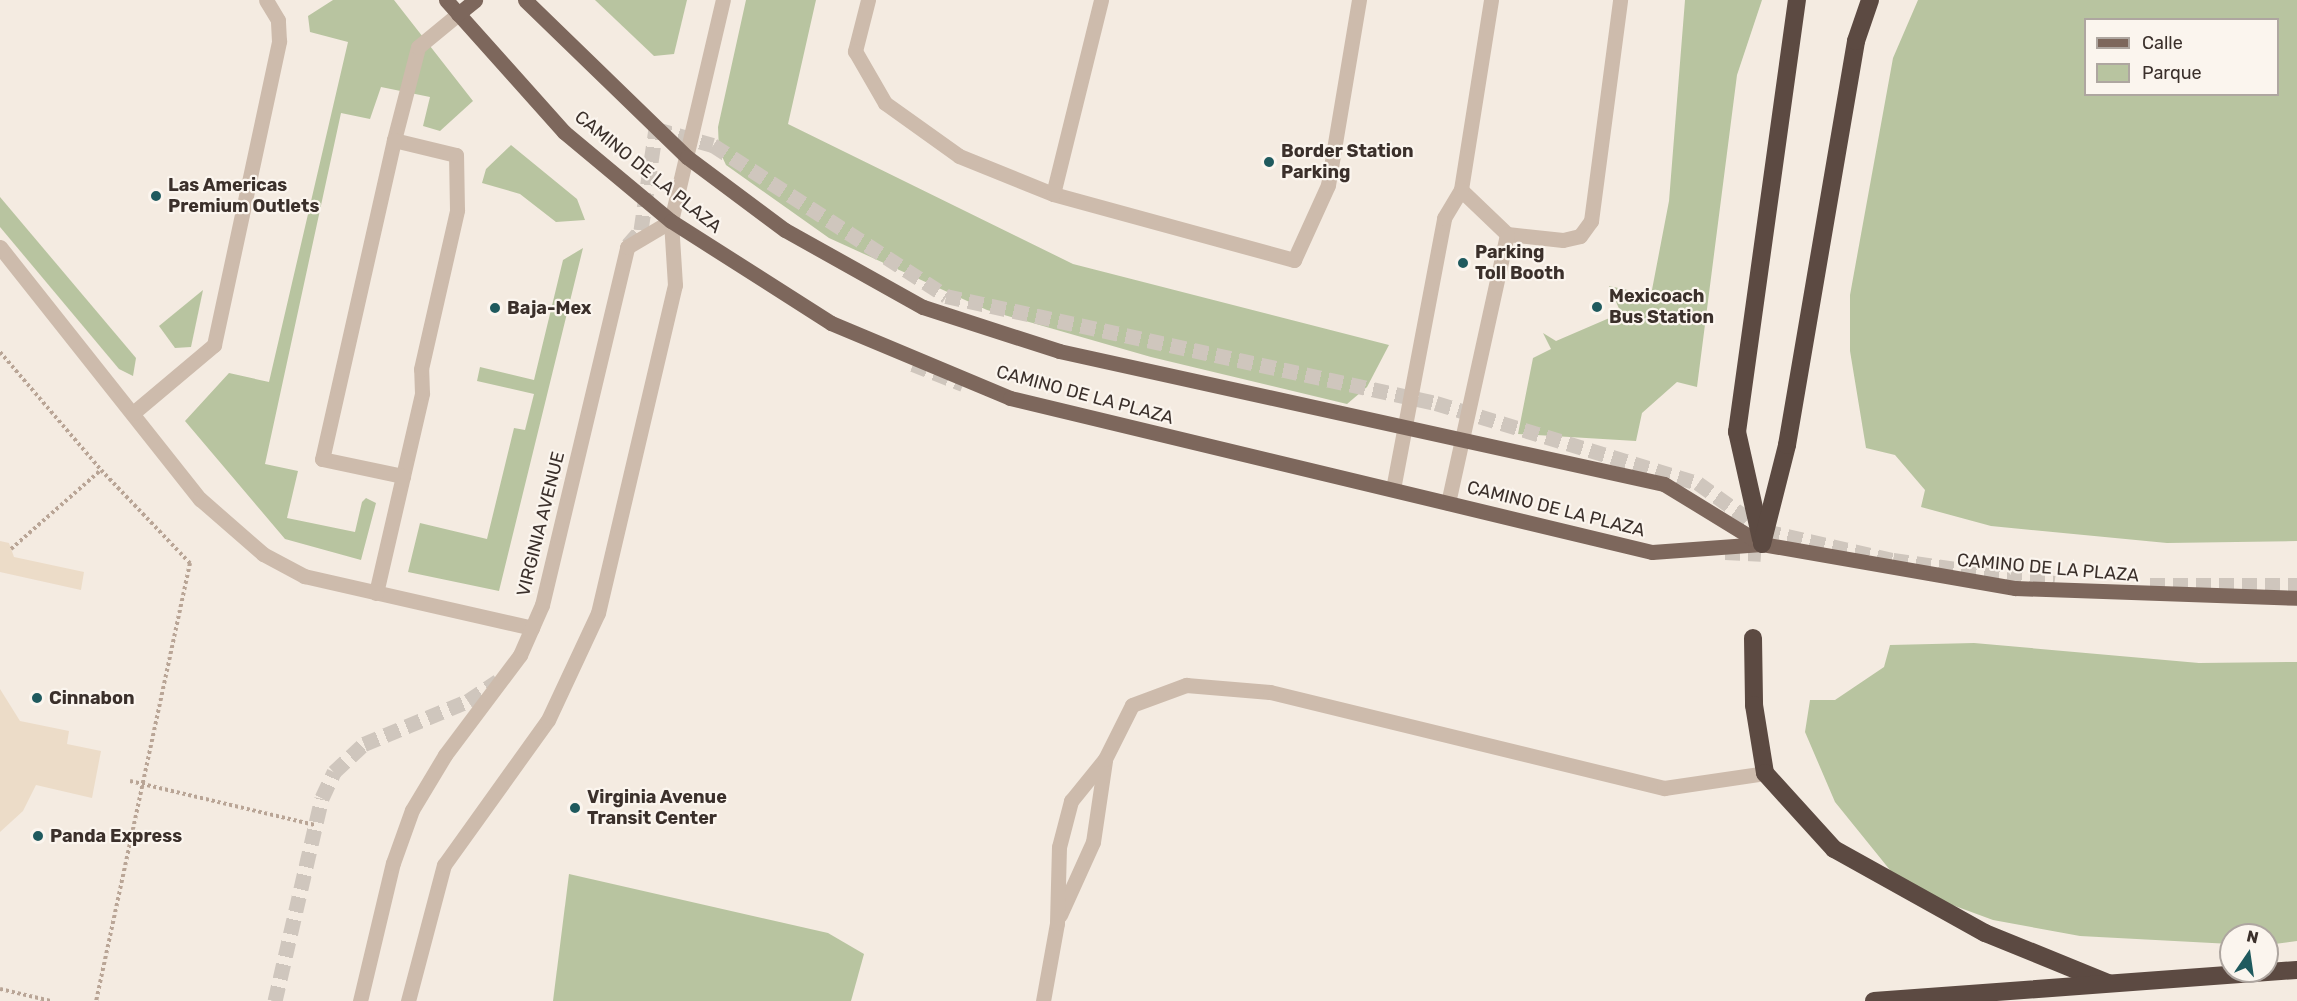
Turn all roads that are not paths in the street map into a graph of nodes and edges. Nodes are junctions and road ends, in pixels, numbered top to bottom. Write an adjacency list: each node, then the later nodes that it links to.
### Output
1 (266, 0): 21 (street)
2 (446, 0): 13 (main road, CAMINO DE LA PLAZA)
3 (475, 0): 13 (main road)
4 (525, 0): 15 (main road, CAMINO DE LA PLAZA)
5 (723, 0): 15 (street)
6 (868, 0): 17 (street)
7 (1101, 0): 17 (street)
8 (1359, 0): 17 (street)
9 (1491, 0): 16 (street)
10 (1620, 0): 19 (street)
11 (1797, 0): 27 (highway)
12 (1870, 0): 27 (highway)
13 (458, 14): 14 (street); 18 (main road, CAMINO DE LA PLAZA)
14 (394, 140): 24 (street); 24 (street)
15 (687, 156): 18 (street); 22 (main road, CAMINO DE LA PLAZA)
16 (1461, 190): 19 (street); 22 (street)
17 (1053, 194)
18 (671, 221): 25 (main road, CAMINO DE LA PLAZA); 30 (street, VIRGINIA AVENUE); 38 (street)
19 (1507, 234): 23 (street)
20 (0, 247): 21 (street)
21 (133, 413): 28 (street)
22 (1405, 428): 23 (main road, CAMINO DE LA PLAZA); 25 (street)
23 (1462, 439): 26 (street); 27 (main road, CAMINO DE LA PLAZA)
24 (403, 476): 28 (street)
25 (1393, 489): 26 (main road, CAMINO DE LA PLAZA)
26 (1448, 503): 27 (main road, CAMINO DE LA PLAZA)
27 (1762, 544): 29 (main road, CAMINO DE LA PLAZA)
28 (376, 592): 30 (street)
29 (2297, 598)
30 (532, 628): 37 (street, VIRGINIA AVENUE)
31 (1753, 638): 33 (highway)
32 (1105, 759): 33 (street); 34 (street); 34 (street)
33 (1765, 773): 36 (highway)
34 (1057, 923): 39 (street)
35 (2297, 970): 36 (highway)
36 (2108, 983): 40 (highway)
37 (360, 1001)
38 (408, 1001)
39 (1043, 1001)
40 (1874, 1001)

